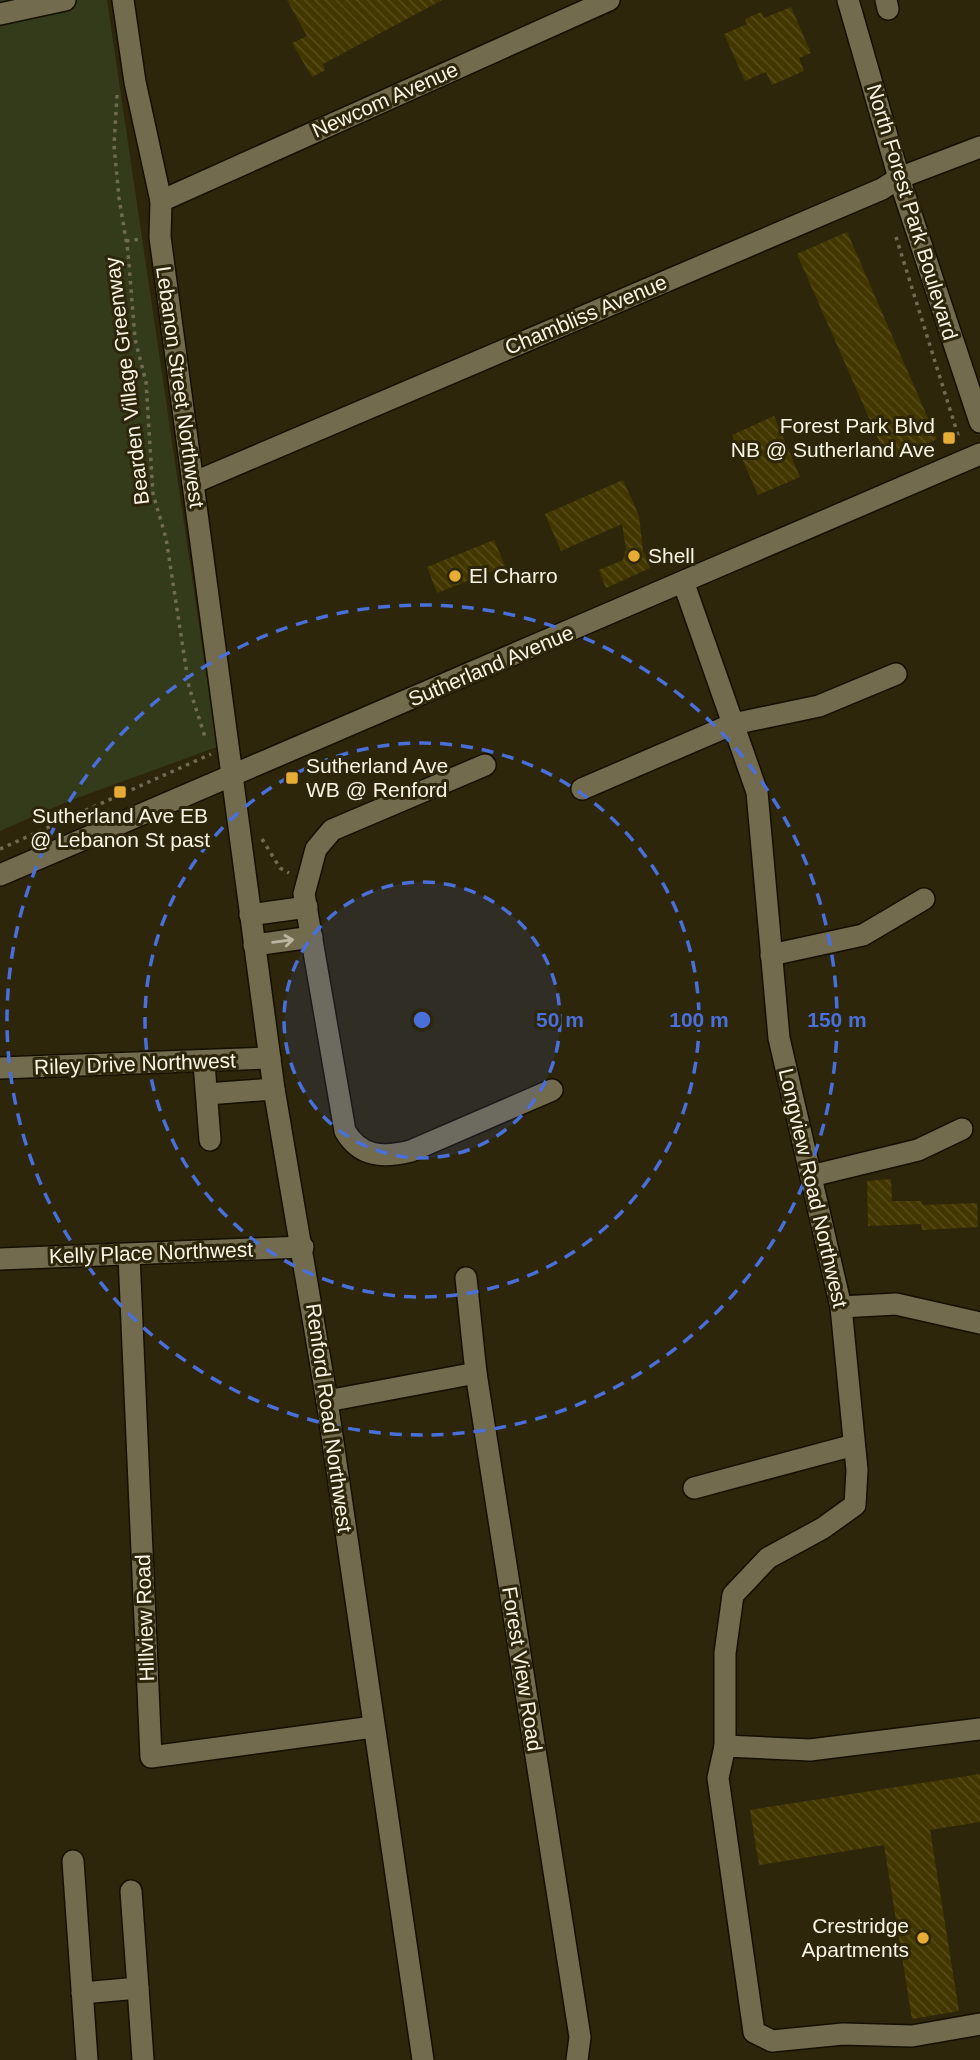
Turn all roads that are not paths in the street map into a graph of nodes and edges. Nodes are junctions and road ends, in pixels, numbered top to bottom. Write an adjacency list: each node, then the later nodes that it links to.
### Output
1 (65, 0): 5 (street)
2 (123, 0): 8 (street, Lebanon Street Northwest)
3 (610, 0): 8 (street, Newcom Avenue)
4 (848, 0): 7 (street, North Forest Park Boulevard)
5 (0, 14)
6 (980, 147): 7 (street, Chambliss Avenue)
7 (899, 178): 9 (street, North Forest Park Boulevard); 11 (street, Chambliss Avenue)
8 (161, 201): 11 (street, Lebanon Street Northwest)
9 (980, 422)
10 (980, 454): 12 (street, Sutherland Avenue)
11 (193, 483): 16 (street, Lebanon Street Northwest)
12 (684, 584): 14 (street, Longview Road Northwest); 16 (street, Sutherland Avenue)
13 (897, 674): 14 (street)
14 (733, 724): 17 (street); 24 (street, Longview Road Northwest)
15 (485, 765): 20 (street)
16 (232, 776): 18 (street, Sutherland Avenue); 21 (street, Renford Road Northwest)
17 (582, 789)
18 (0, 875)
19 (925, 899): 24 (street)
20 (307, 907): 21 (street); 22 (street)
21 (250, 915): 23 (street, Renford Road Northwest)
22 (312, 937): 23 (street, one-way to 22); 29 (street)
23 (254, 945): 25 (street, Renford Road Northwest)
24 (771, 955): 33 (street, Longview Road Northwest)
25 (270, 1058): 26 (street, Riley Drive Northwest); 28 (street, Renford Road Northwest)
26 (204, 1063): 27 (street, Riley Drive Northwest); 30 (street)
27 (0, 1068)
28 (274, 1089): 30 (street); 34 (street, Renford Road Northwest)
29 (552, 1090)
30 (207, 1094): 32 (street)
31 (962, 1129): 33 (street)
32 (210, 1140)
33 (811, 1176): 38 (street, Longview Road Northwest)
34 (303, 1247): 35 (street, Kelly Place Northwest); 41 (street, Renford Road Northwest)
35 (129, 1255): 36 (street, Kelly Place Northwest); 44 (street, Hillview Road)
36 (0, 1259)
37 (466, 1278): 40 (street, Forest View Road)
38 (841, 1307): 39 (street); 42 (street, Longview Road Northwest)
39 (980, 1323)
40 (476, 1373): 41 (street); 55 (street, Forest View Road)
41 (327, 1401): 44 (street, Renford Road Northwest)
42 (854, 1445): 43 (street); 46 (street, Longview Road Northwest)
43 (694, 1488)
44 (373, 1727): 54 (street, Renford Road Northwest)
45 (980, 1729): 46 (street)
46 (724, 1736): 51 (street)
47 (74, 1861): 50 (street)
48 (131, 1891): 49 (street)
49 (138, 1988): 50 (street); 53 (street)
50 (82, 1993): 52 (street)
51 (980, 2024)
52 (87, 2060)
53 (143, 2060)
54 (423, 2060)
55 (577, 2060)

